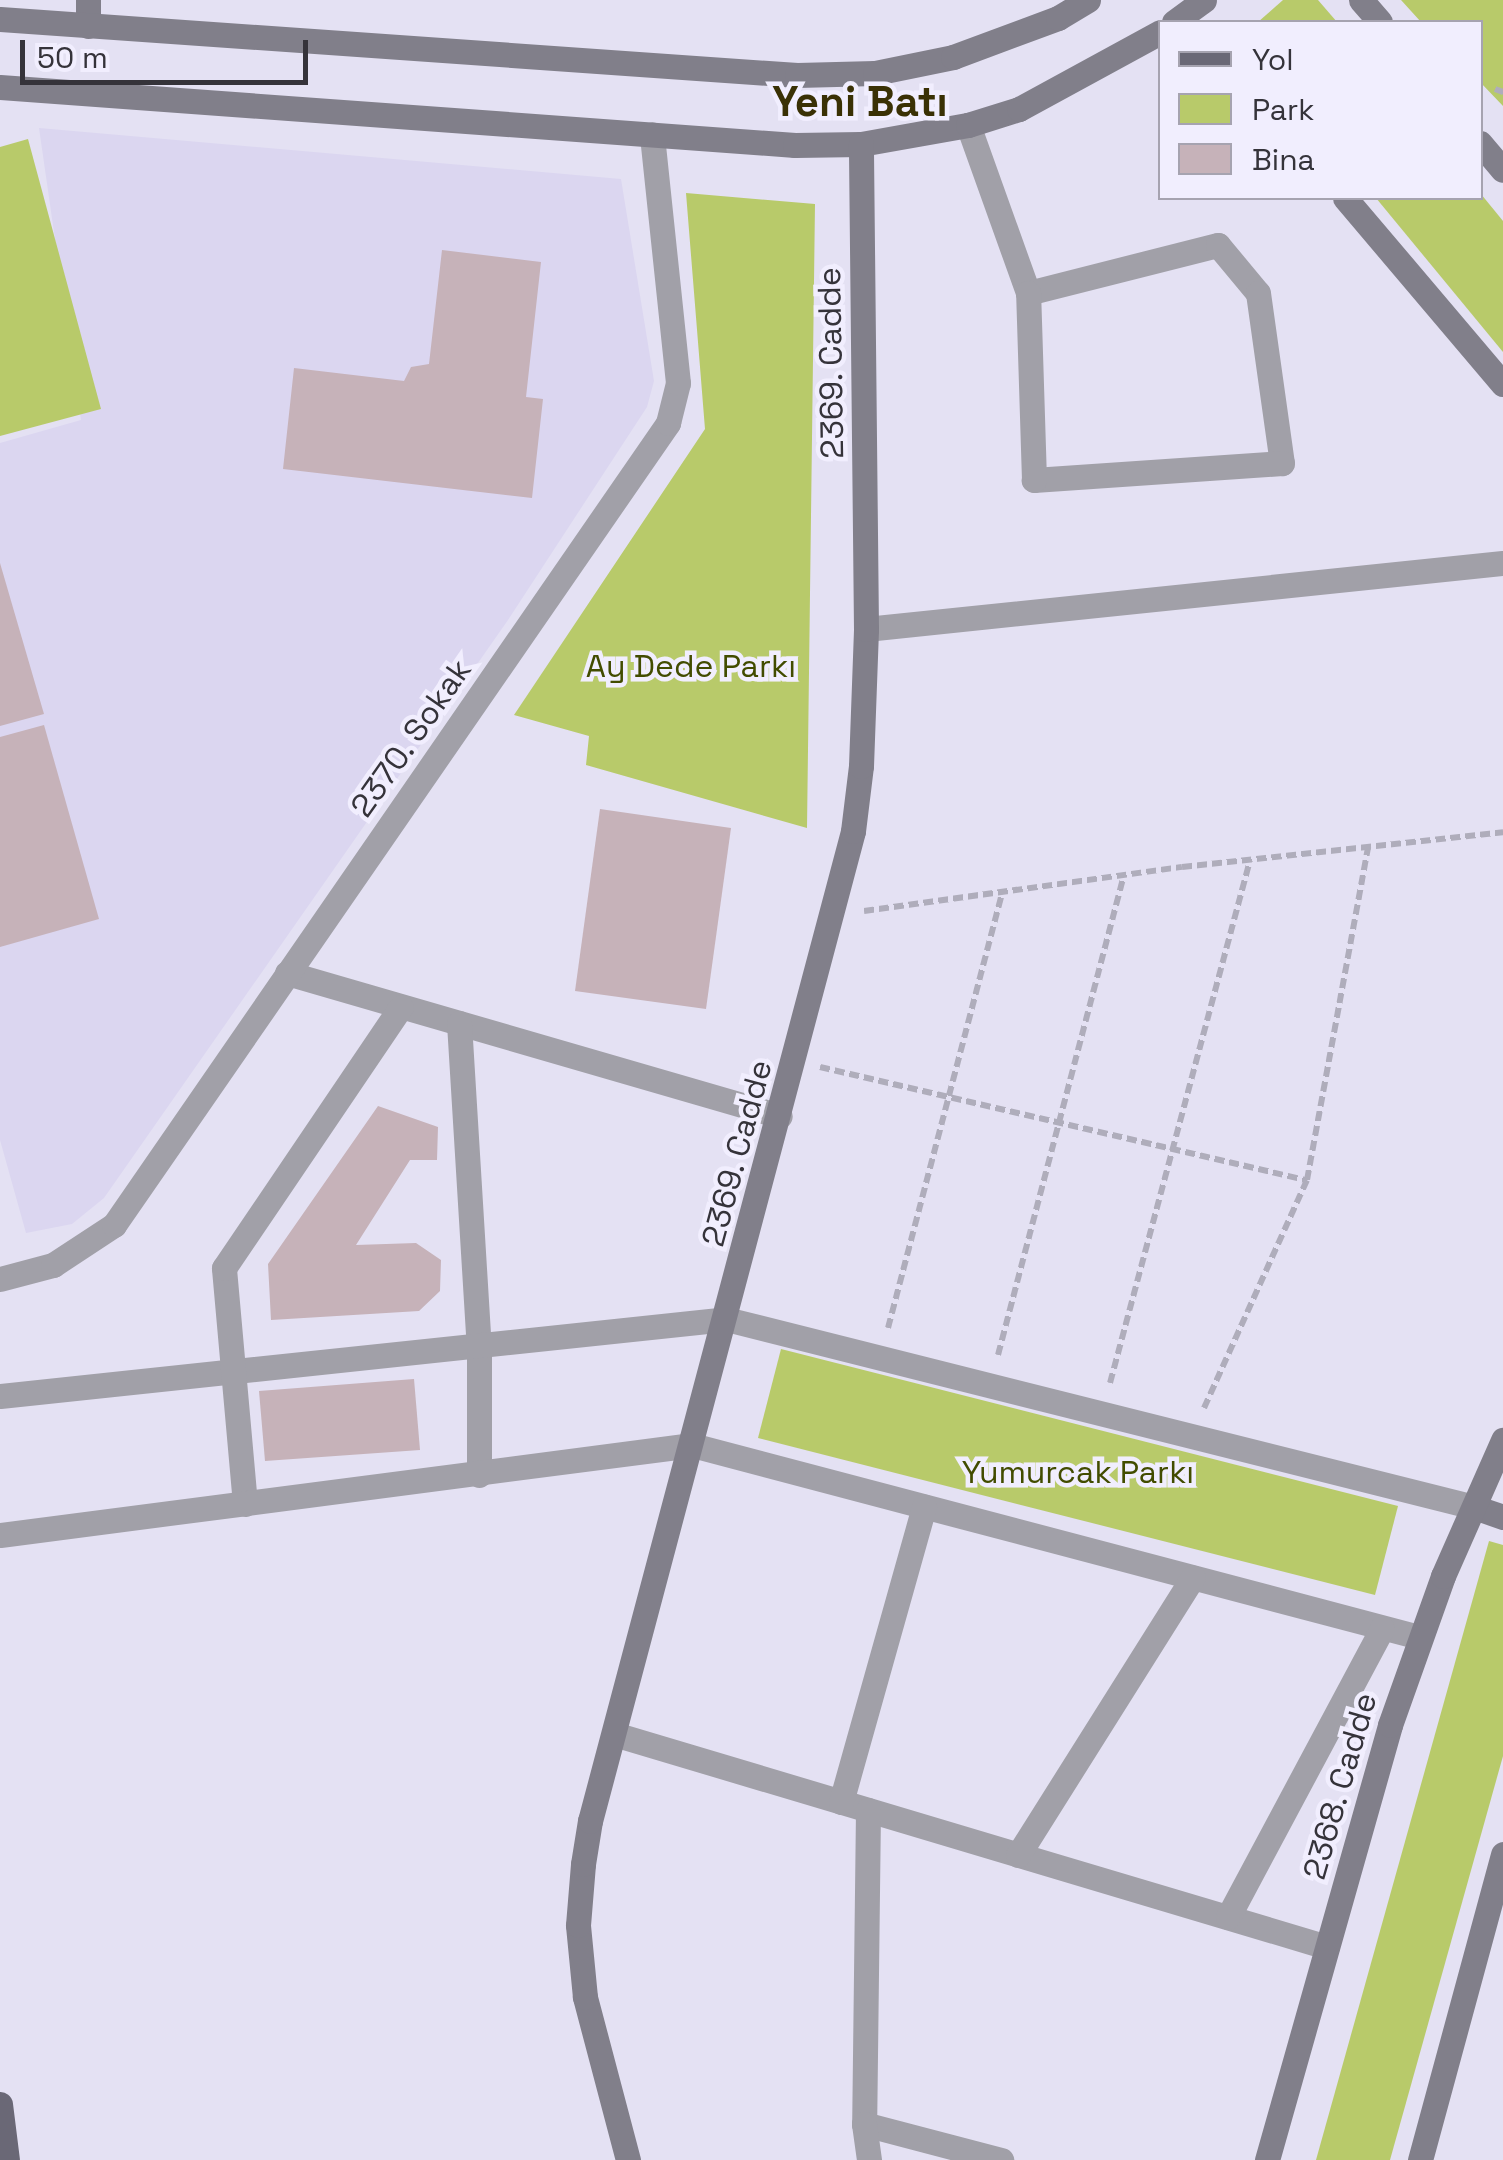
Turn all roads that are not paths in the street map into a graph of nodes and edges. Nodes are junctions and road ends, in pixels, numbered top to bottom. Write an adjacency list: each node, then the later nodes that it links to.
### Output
1 (1088, 0): 3 (street)
2 (1361, 0): 5 (street)
3 (88, 13): 4 (street)
4 (0, 20)
5 (1378, 20)
6 (1158, 33): 8 (street)
7 (0, 87): 9 (street)
8 (968, 125): 10 (street); 14 (street)
9 (652, 134): 10 (street); 18 (street, 2370. Sokak)
10 (862, 144): 17 (street, 2369. Cadde)
11 (1483, 147): 12 (street)
12 (1503, 170)
13 (1346, 200): 15 (street)
14 (1028, 292): 14 (street)
15 (1503, 384)
16 (1503, 563): 17 (street)
17 (866, 629): 21 (street, 2369. Cadde)
18 (287, 974): 19 (street); 22 (street, 2370. Sokak)
19 (401, 1007): 20 (street); 25 (street)
20 (459, 1023): 21 (street); 24 (street)
21 (780, 1116): 23 (street, 2369. Cadde)
22 (0, 1279)
23 (726, 1319): 24 (street); 28 (street, 2369. Cadde); 32 (street)
24 (478, 1348): 25 (street); 29 (street)
25 (233, 1373): 26 (street); 30 (street)
26 (0, 1396)
27 (1503, 1440): 32 (street, 2368. Cadde)
28 (692, 1444): 29 (street); 31 (street); 38 (street, 2369. Cadde)
29 (478, 1475): 30 (street)
30 (245, 1504): 34 (street)
31 (924, 1506): 35 (street); 39 (street)
32 (1474, 1507): 33 (street); 37 (street, 2368. Cadde)
33 (1503, 1517)
34 (0, 1535)
35 (1192, 1577): 36 (street); 42 (street)
36 (1382, 1628): 37 (street); 43 (street)
37 (1418, 1637): 44 (street, 2368. Cadde)
38 (614, 1734): 39 (street); 48 (street, 2369. Cadde)
39 (841, 1802): 40 (street)
40 (868, 1810): 42 (street); 46 (street)
41 (1503, 1854): 52 (street)
42 (1018, 1855): 43 (street)
43 (1228, 1918): 44 (street)
44 (1327, 1947): 51 (street, 2368. Cadde)
45 (0, 2104): 47 (main road)
46 (864, 2124): 49 (street); 50 (street)
47 (7, 2160)
48 (628, 2160)
49 (868, 2160)
50 (1001, 2160)
51 (1267, 2160)
52 (1420, 2160)

